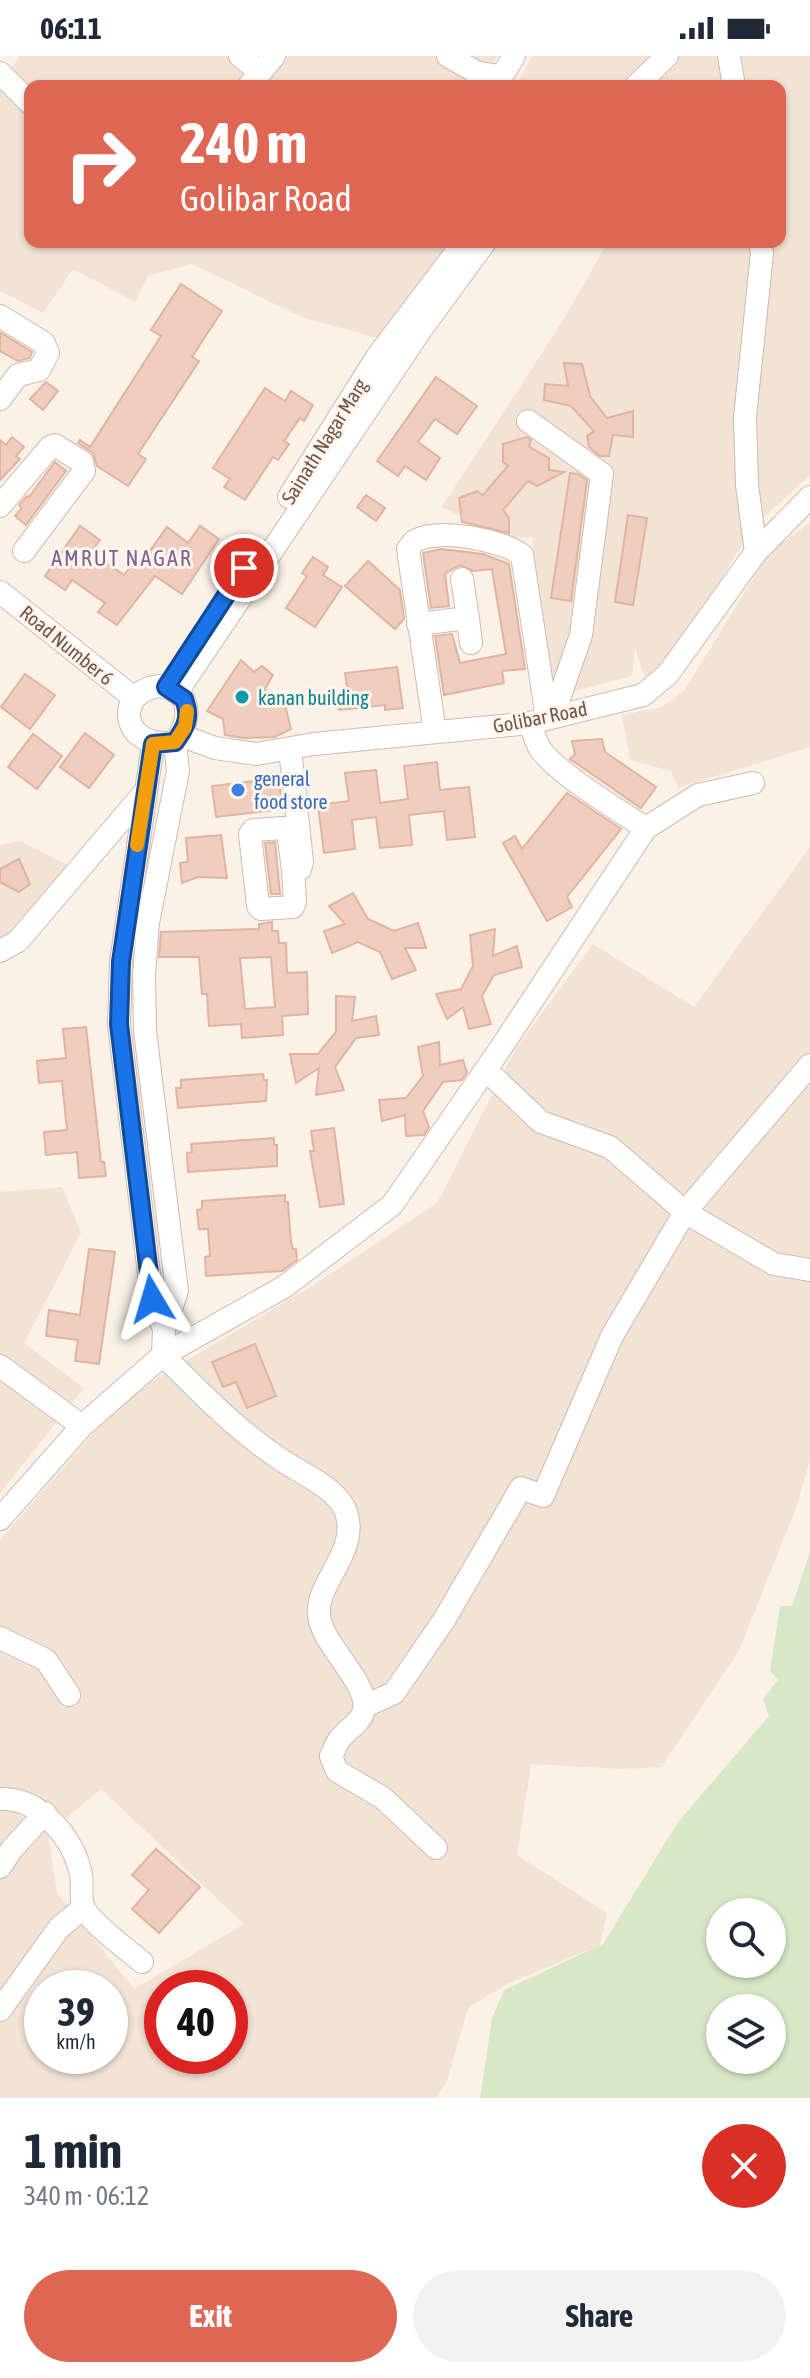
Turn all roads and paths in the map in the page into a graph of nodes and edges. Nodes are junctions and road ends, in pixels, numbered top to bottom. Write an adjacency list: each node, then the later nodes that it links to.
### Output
1 (7, 56): 7 (street)
2 (240, 56): 8 (street)
3 (448, 56): 4 (street)
4 (514, 56)
5 (667, 56): 10 (street)
6 (729, 56): 11 (street)
7 (0, 66)
8 (261, 71)
9 (0, 73): 12 (street)
10 (642, 80)
11 (733, 80)
12 (24, 97)
13 (460, 248): 17 (street, Sainath Nagar Marg)
14 (480, 248): 17 (street)
15 (761, 248): 24 (street)
16 (0, 316): 18 (street)
17 (412, 325): 30 (street, Sainath Nagar Marg)
18 (9, 369): 19 (street)
19 (0, 397)
20 (528, 421): 32 (street)
21 (810, 497): 24 (street, Golibar Road)
22 (0, 506): 23 (street)
23 (24, 551)
24 (756, 552): 32 (street, Golibar Road)
25 (462, 579): 27 (street)
26 (0, 592): 31 (street, Road Number 6)
27 (468, 618): 28 (street); 29 (street)
28 (418, 624): 32 (street); 33 (street)
29 (471, 643)
30 (172, 690): 31 (street); 34 (street)
31 (134, 698): 34 (street)
32 (543, 719): 33 (street, Golibar Road); 38 (street)
33 (435, 732): 35 (street, Golibar Road)
34 (169, 740): 35 (street, Golibar Road); 37 (street); 40 (street)
35 (290, 749): 41 (street)
36 (753, 783): 38 (street)
37 (145, 793): 39 (street); 42 (street)
38 (646, 828): 46 (street)
39 (138, 836): 40 (street); 43 (street)
40 (163, 838): 44 (street)
41 (293, 870)
42 (0, 951)
43 (120, 972): 44 (street); 48 (street)
44 (144, 974): 47 (street)
45 (810, 1065): 49 (street)
46 (486, 1070): 49 (street); 54 (street)
47 (158, 1131): 48 (street); 50 (street)
48 (133, 1133): 51 (street)
49 (685, 1212): 52 (street); 60 (street)
50 (170, 1231): 51 (street); 53 (street)
51 (143, 1232): 53 (street)
52 (810, 1270)
53 (164, 1329): 54 (street)
54 (163, 1355): 56 (street); 60 (street)
55 (0, 1366): 56 (street)
56 (82, 1426): 57 (street)
57 (0, 1519)
58 (0, 1638): 59 (street)
59 (69, 1695)
60 (365, 1706): 63 (street)
61 (0, 1799): 62 (street)
62 (45, 1813): 64 (street); 65 (street)
63 (436, 1848)
64 (0, 1867)
65 (83, 1908): 66 (street); 67 (street)
66 (142, 1962)
67 (0, 2010)

